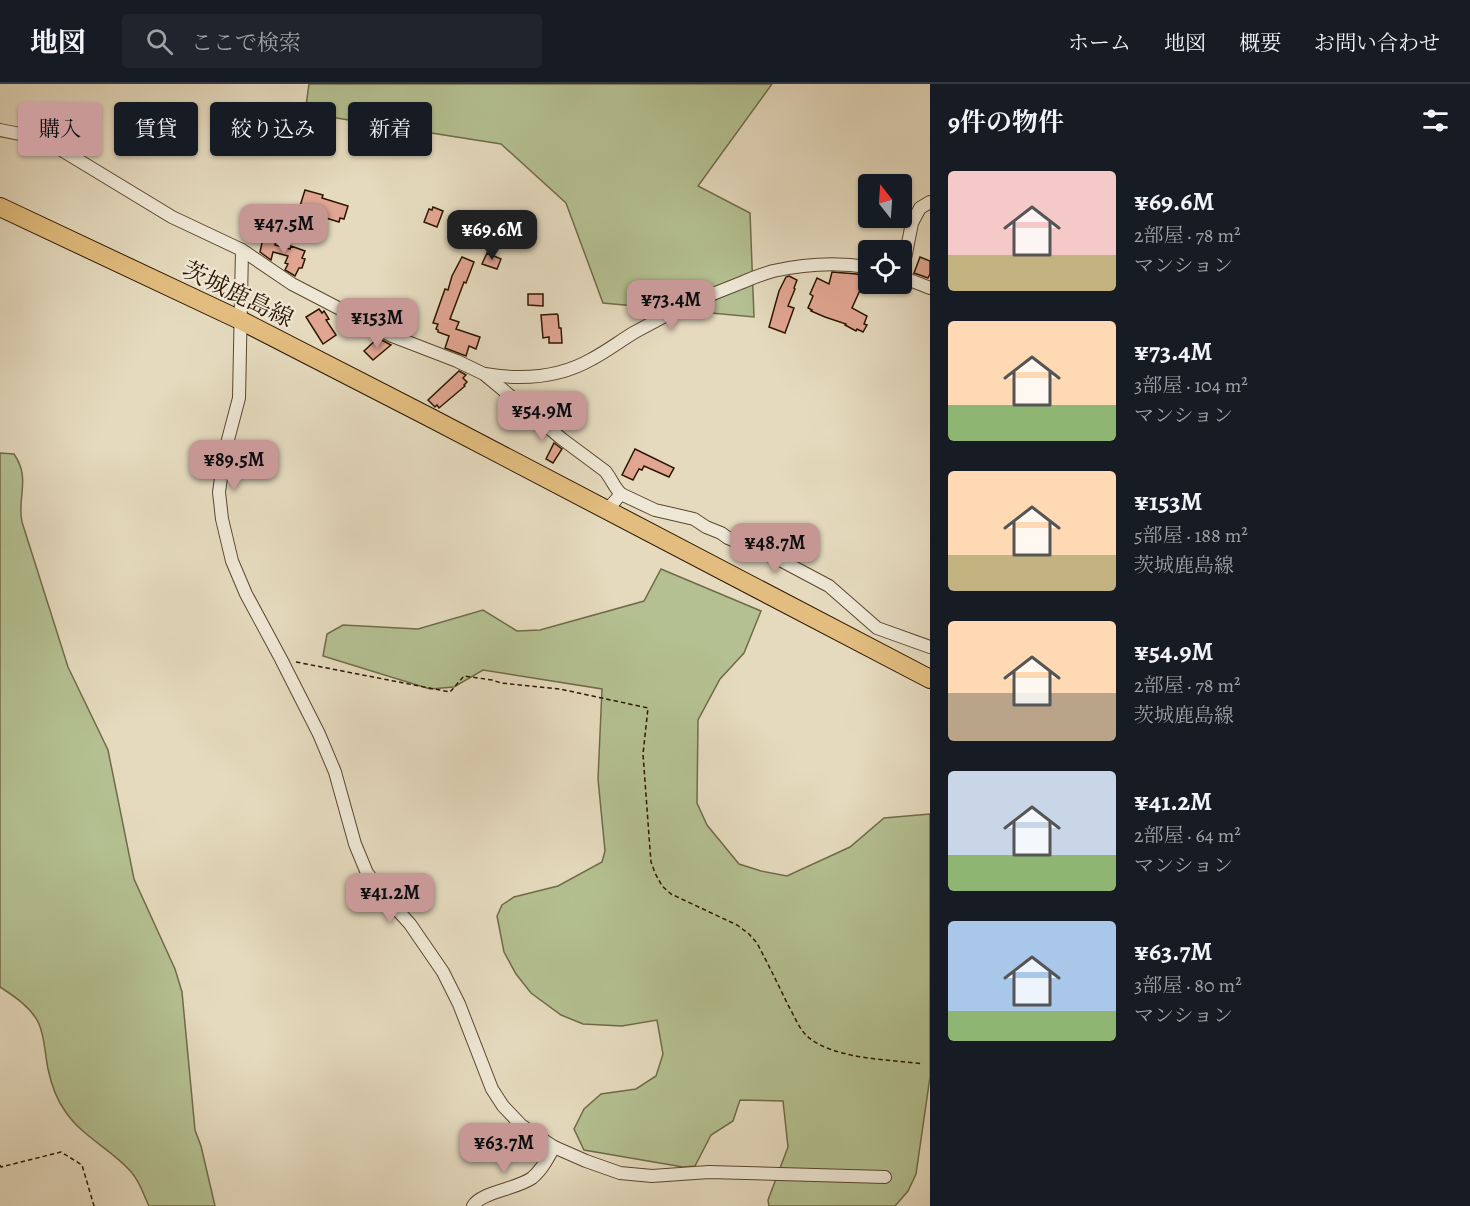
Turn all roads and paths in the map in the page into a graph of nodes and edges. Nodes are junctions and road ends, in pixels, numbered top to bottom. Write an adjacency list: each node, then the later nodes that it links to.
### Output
1 (0, 130): 5 (street)
2 (930, 202): 4 (street)
3 (0, 207): 9 (main road, 茨城鹿島線)
4 (909, 240)
5 (242, 250): 9 (street); 10 (street)
6 (858, 266): 10 (street)
7 (912, 280): 8 (street)
8 (930, 288)
9 (240, 320): 12 (main road, 茨城鹿島線); 16 (street)
10 (484, 374): 11 (street)
11 (621, 494): 12 (street); 13 (street)
12 (607, 510): 15 (main road, 茨城鹿島線)
13 (885, 632): 14 (street); 15 (street)
14 (930, 647)
15 (874, 650): 17 (main road, 茨城鹿島線)
16 (281, 658): 18 (path); 19 (street)
17 (930, 679)
18 (923, 1064)
19 (554, 1147): 21 (street); 23 (street)
20 (0, 1166): 22 (path)
21 (885, 1177)
22 (94, 1206)
23 (473, 1206)

